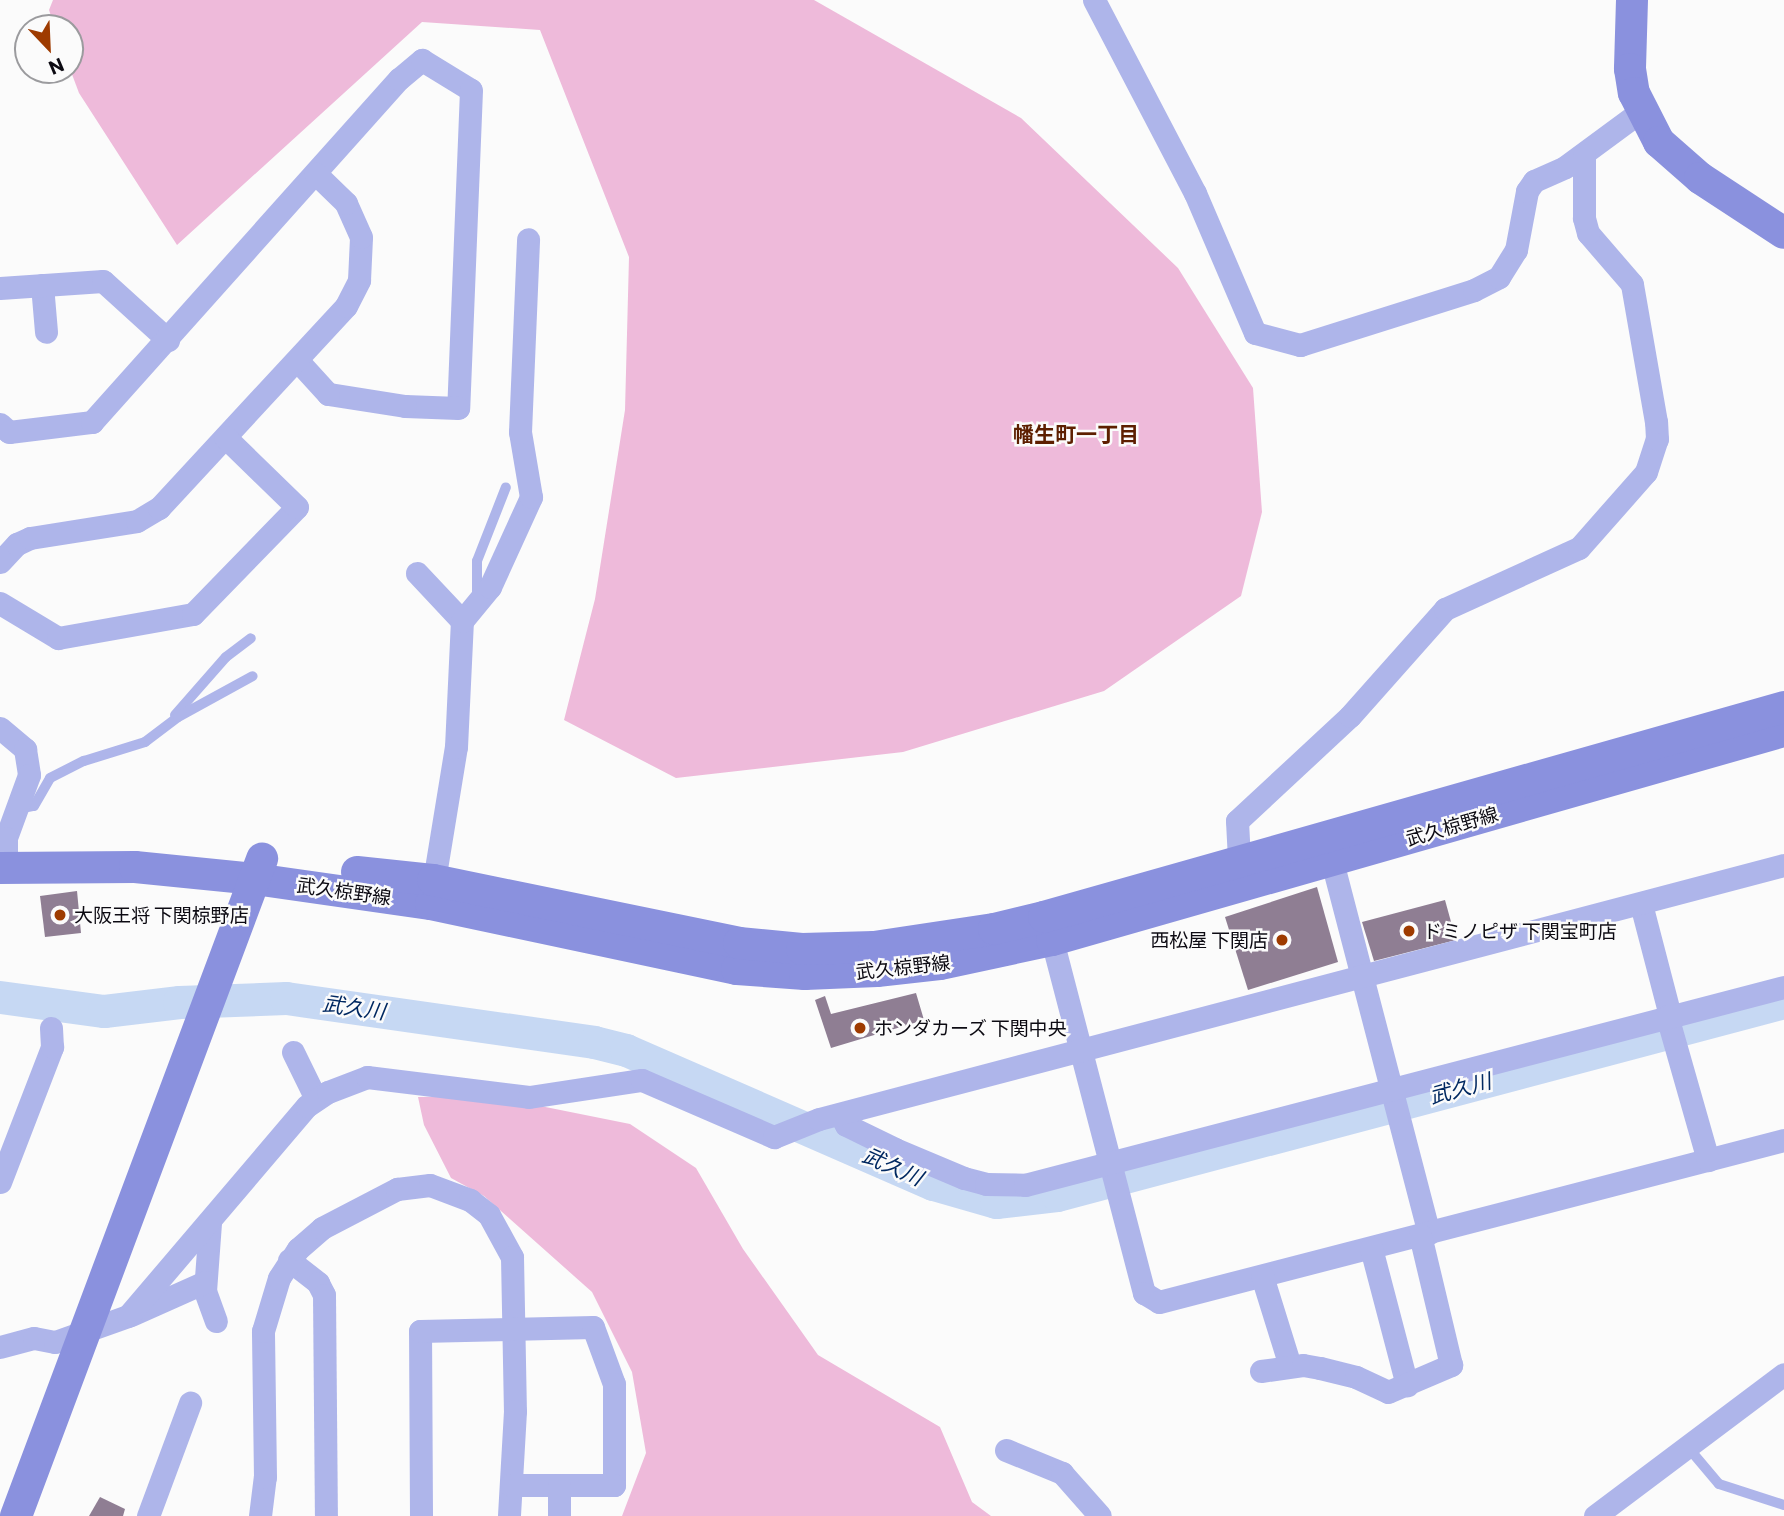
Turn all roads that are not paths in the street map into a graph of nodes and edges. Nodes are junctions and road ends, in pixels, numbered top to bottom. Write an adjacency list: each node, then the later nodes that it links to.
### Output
1 (1094, 0): 4 (street)
2 (1632, 0): 3 (main road)
3 (1640, 111): 4 (street); 6 (main road)
4 (1584, 155): 30 (street)
5 (316, 174): 11 (street); 12 (street); 12 (street)
6 (1784, 233)
7 (528, 239): 18 (street)
8 (42, 285): 9 (street); 10 (street); 11 (street)
9 (0, 288)
10 (46, 332)
11 (168, 340): 13 (street)
12 (297, 360): 14 (street)
13 (0, 424)
14 (225, 437): 16 (street); 19 (street)
15 (506, 487): 18 (lane)
16 (0, 562)
17 (417, 573): 20 (street)
18 (478, 600): 20 (street)
19 (0, 603)
20 (462, 621): 33 (street)
21 (251, 638): 24 (lane)
22 (253, 676): 24 (lane)
23 (1784, 707): 28 (main road, 武久椋野線)
24 (167, 724): 27 (lane)
25 (0, 728): 27 (street)
26 (1784, 731): 28 (main road, 武久椋野線)
27 (18, 809): 29 (street)
28 (1329, 849): 30 (main road, 武久椋野線); 35 (main road, 武久椋野線); 36 (street)
29 (2, 859): 32 (main road, 武久椋野線)
30 (1239, 859): 33 (main road, 武久椋野線)
31 (1784, 865): 34 (street)
32 (259, 869): 33 (main road, 武久椋野線); 58 (main road)
33 (432, 892): 35 (main road, 武久椋野線)
34 (1641, 904): 36 (street); 38 (street)
35 (1052, 940): 40 (street)
36 (1363, 975): 40 (street); 42 (street)
37 (1784, 987): 38 (street)
38 (1669, 1017): 42 (street); 46 (street)
39 (51, 1028): 48 (street)
40 (1081, 1051): 44 (street); 47 (street)
41 (293, 1052): 43 (street)
42 (1392, 1091): 47 (street); 50 (street)
43 (316, 1100): 44 (street); 49 (street)
44 (830, 1118): 47 (street)
45 (1784, 1140): 46 (street)
46 (1708, 1160): 50 (street)
47 (1111, 1166): 53 (street)
48 (0, 1182)
49 (210, 1223): 54 (street); 55 (street)
50 (1425, 1234): 51 (street); 63 (street)
51 (1371, 1248): 53 (street); 63 (street)
52 (289, 1260): 57 (street); 72 (street); 73 (street)
53 (1262, 1276): 60 (street)
54 (205, 1283): 55 (street); 56 (street)
55 (128, 1316): 58 (street)
56 (216, 1321)
57 (514, 1327): 67 (street); 68 (street); 74 (street)
58 (87, 1331): 59 (street); 70 (main road)
59 (0, 1346)
60 (1290, 1366): 61 (street); 63 (street)
61 (1261, 1370)
62 (1784, 1374): 65 (street)
63 (1406, 1385)
64 (190, 1403): 71 (street)
65 (1686, 1444): 69 (lane); 78 (street)
66 (1006, 1450): 77 (street)
67 (511, 1485): 68 (street); 75 (street)
68 (559, 1485): 76 (street)
69 (1784, 1505)
70 (16, 1516)
71 (148, 1516)
72 (260, 1516)
73 (326, 1516)
74 (421, 1516)
75 (509, 1516)
76 (559, 1516)
77 (1100, 1516)
78 (1595, 1516)

